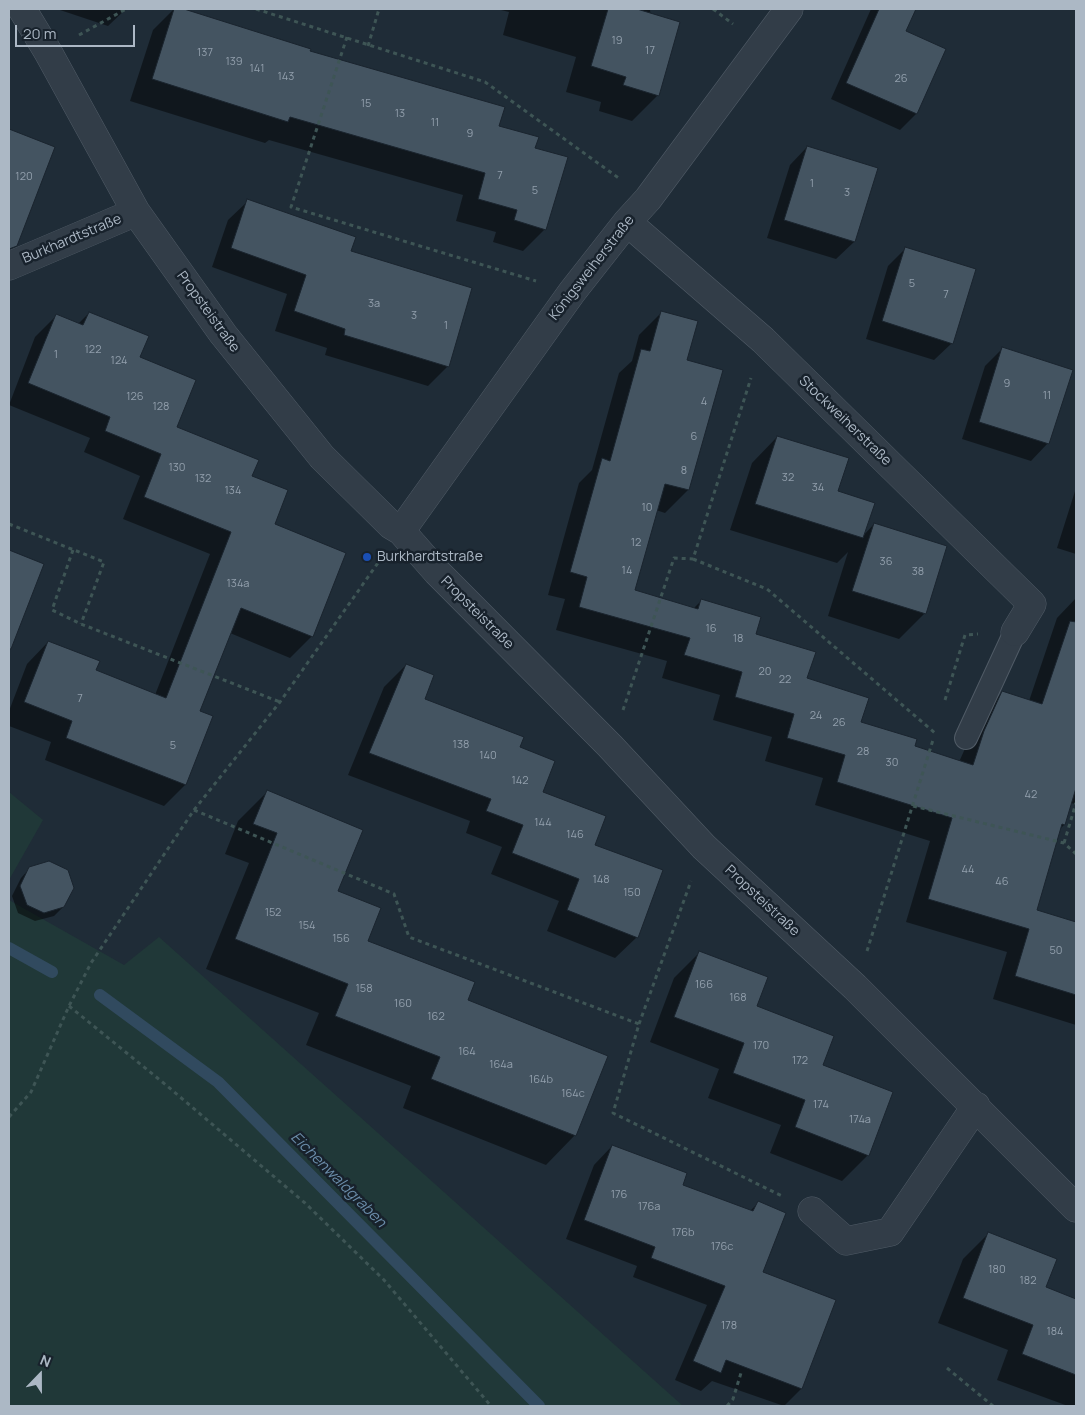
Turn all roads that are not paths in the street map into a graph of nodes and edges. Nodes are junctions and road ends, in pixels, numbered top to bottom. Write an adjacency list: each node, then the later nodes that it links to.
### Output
1 (22, 9): 3 (street, Propsteistraße)
2 (788, 9): 4 (street, Königsweiherstraße)
3 (136, 212): 5 (street, Burkhardtstraße); 6 (street, Propsteistraße)
4 (627, 222): 6 (street, Königsweiherstraße); 7 (street, Stockweiherstraße)
5 (9, 266)
6 (401, 531): 9 (street, Propsteistraße)
7 (1015, 632): 8 (lane)
8 (966, 738)
9 (976, 1106): 10 (street, Propsteistraße); 11 (street)
10 (1076, 1208)
11 (812, 1211)

